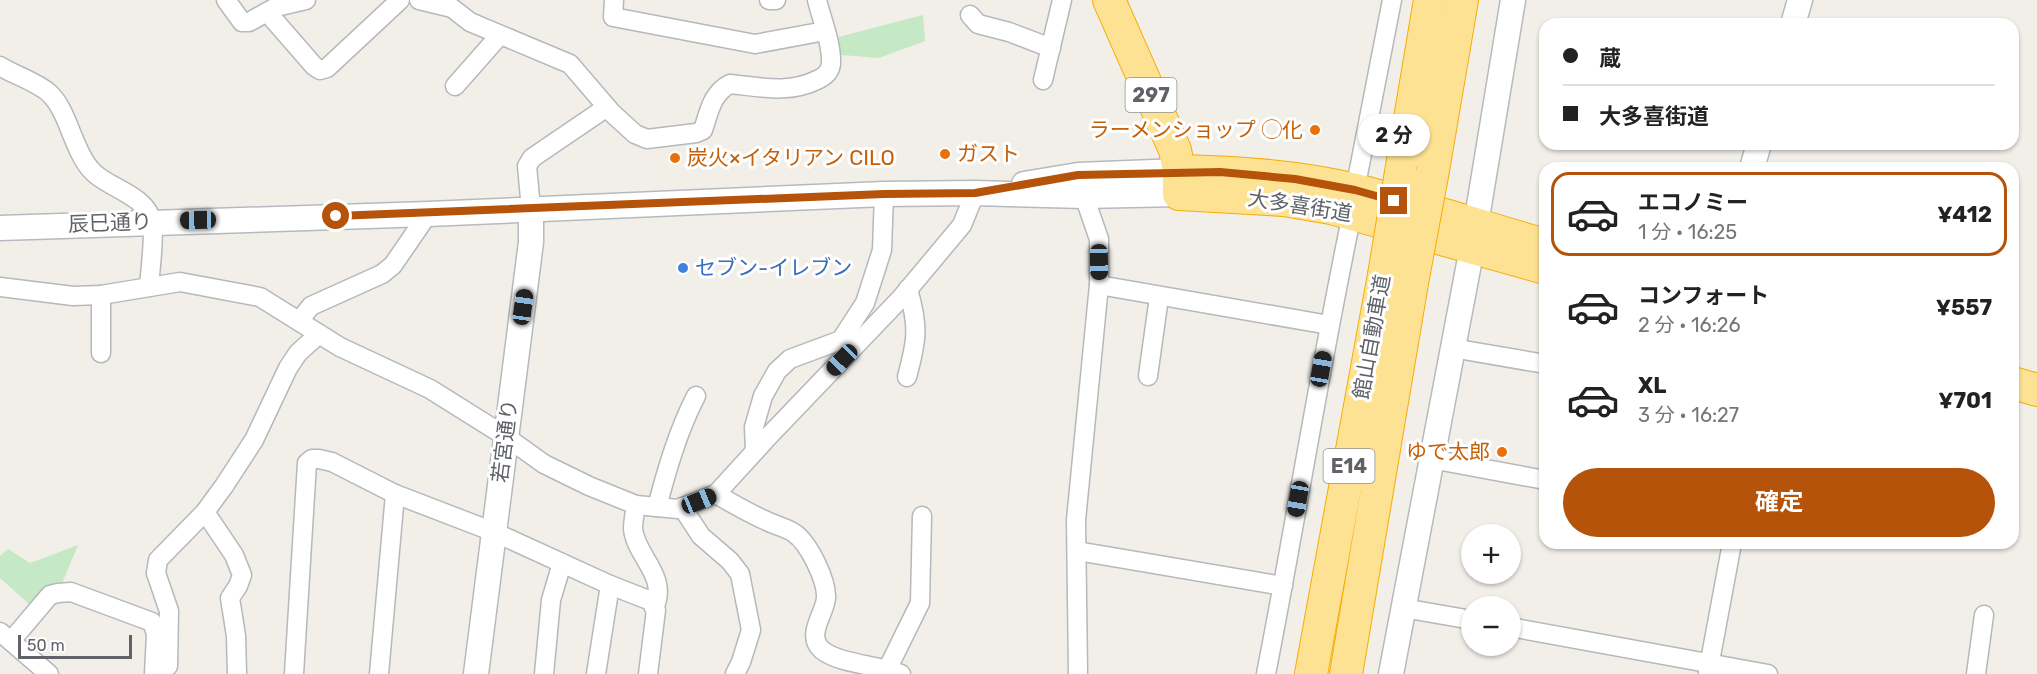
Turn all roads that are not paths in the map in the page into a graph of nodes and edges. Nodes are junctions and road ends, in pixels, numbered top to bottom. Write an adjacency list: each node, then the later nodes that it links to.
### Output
1 (226, 0): 16 (street)
2 (306, 0): 16 (street)
3 (400, 0): 16 (street)
4 (419, 0): 20 (street)
5 (615, 0): 19 (street)
6 (769, 0): 7 (street)
7 (776, 0)
8 (817, 0): 19 (street)
9 (1062, 0): 21 (street)
10 (1109, 0): 26 (highway, 297)
11 (1392, 0): 30 (street)
12 (1430, 0): 38 (highway, 館山自動車道 / E14, bridge)
13 (1462, 0): 38 (highway, 館山自動車道 / E14, bridge)
14 (1513, 0): 35 (street)
15 (1800, 0): 18 (street)
16 (267, 12)
17 (970, 15): 21 (street)
18 (1795, 18)
19 (825, 31): 25 (street)
20 (500, 34): 24 (street); 25 (street)
21 (1051, 48): 23 (street)
22 (0, 66): 33 (street)
23 (1043, 80)
24 (455, 86)
25 (607, 107): 31 (street)
26 (1179, 182): 27 (street, 辰巳通り); 29 (street, 辰巳通り); 30 (highway, 大多喜街道)
27 (975, 193): 28 (street, 辰巳通り); 29 (street, 辰巳通り); 42 (street)
28 (884, 194): 31 (street, 辰巳通り); 59 (street)
29 (1084, 196): 39 (street)
30 (1353, 202): 35 (highway, 大多喜街道); 46 (street)
31 (531, 209): 32 (street, 辰巳通り); 58 (street, 若宮通り)
32 (428, 214): 33 (street, 辰巳通り); 45 (street)
33 (152, 222): 34 (street, 辰巳通り); 41 (street)
34 (0, 228)
35 (1474, 236): 36 (highway, 大多喜街道); 37 (highway, 大多喜街道); 48 (street)
36 (1539, 244)
37 (1539, 265)
38 (1398, 279): 81 (highway, 館山自動車道 / E14); 83 (highway, 館山自動車道 / E14)
39 (1100, 285): 44 (street); 71 (street)
40 (0, 287): 43 (street)
41 (149, 287): 43 (street); 45 (street)
42 (908, 289): 52 (street); 59 (street)
43 (101, 295): 49 (street)
44 (1159, 297): 46 (street); 51 (street)
45 (299, 321): 47 (street)
46 (1329, 325): 74 (street)
47 (320, 334): 58 (street); 67 (street)
48 (1452, 348): 50 (street); 60 (street)
49 (101, 353)
50 (1539, 363)
51 (1148, 375)
52 (907, 377)
53 (2019, 385): 54 (highway)
54 (2037, 390)
55 (696, 396): 65 (street)
56 (2019, 404): 57 (highway)
57 (2037, 409)
58 (506, 436): 64 (street); 69 (street, 若宮通り)
59 (755, 451): 63 (street)
60 (1431, 459): 61 (street); 76 (street)
61 (1539, 479)
62 (395, 494): 69 (street); 88 (street); 89 (street)
63 (716, 494): 66 (street); 85 (street)
64 (636, 505): 65 (street); 75 (street)
65 (657, 507): 66 (street)
66 (682, 507): 94 (street)
67 (205, 512): 84 (street); 87 (street)
68 (922, 516): 85 (street)
69 (494, 532): 72 (street); 90 (street, 若宮通り)
70 (1731, 549): 82 (street)
71 (1077, 551): 74 (street); 95 (street)
72 (562, 563): 73 (street); 91 (street)
73 (610, 585): 75 (street); 92 (street)
74 (1283, 586): 96 (street)
75 (654, 608): 93 (street)
76 (1403, 608): 78 (street); 97 (street)
77 (1984, 615): 99 (street)
78 (1461, 618)
79 (1521, 629): 82 (street)
80 (5, 636): 84 (street); 86 (street)
81 (1313, 665)
82 (1709, 668): 98 (street)
83 (1347, 669)
84 (161, 670)
85 (889, 672)
86 (49, 674)
87 (237, 674)
88 (294, 674)
89 (380, 674)
90 (476, 674)
91 (544, 674)
92 (596, 674)
93 (648, 674)
94 (735, 674)
95 (1078, 674)
96 (1266, 674)
97 (1391, 674)
98 (1768, 674)
99 (1976, 674)

